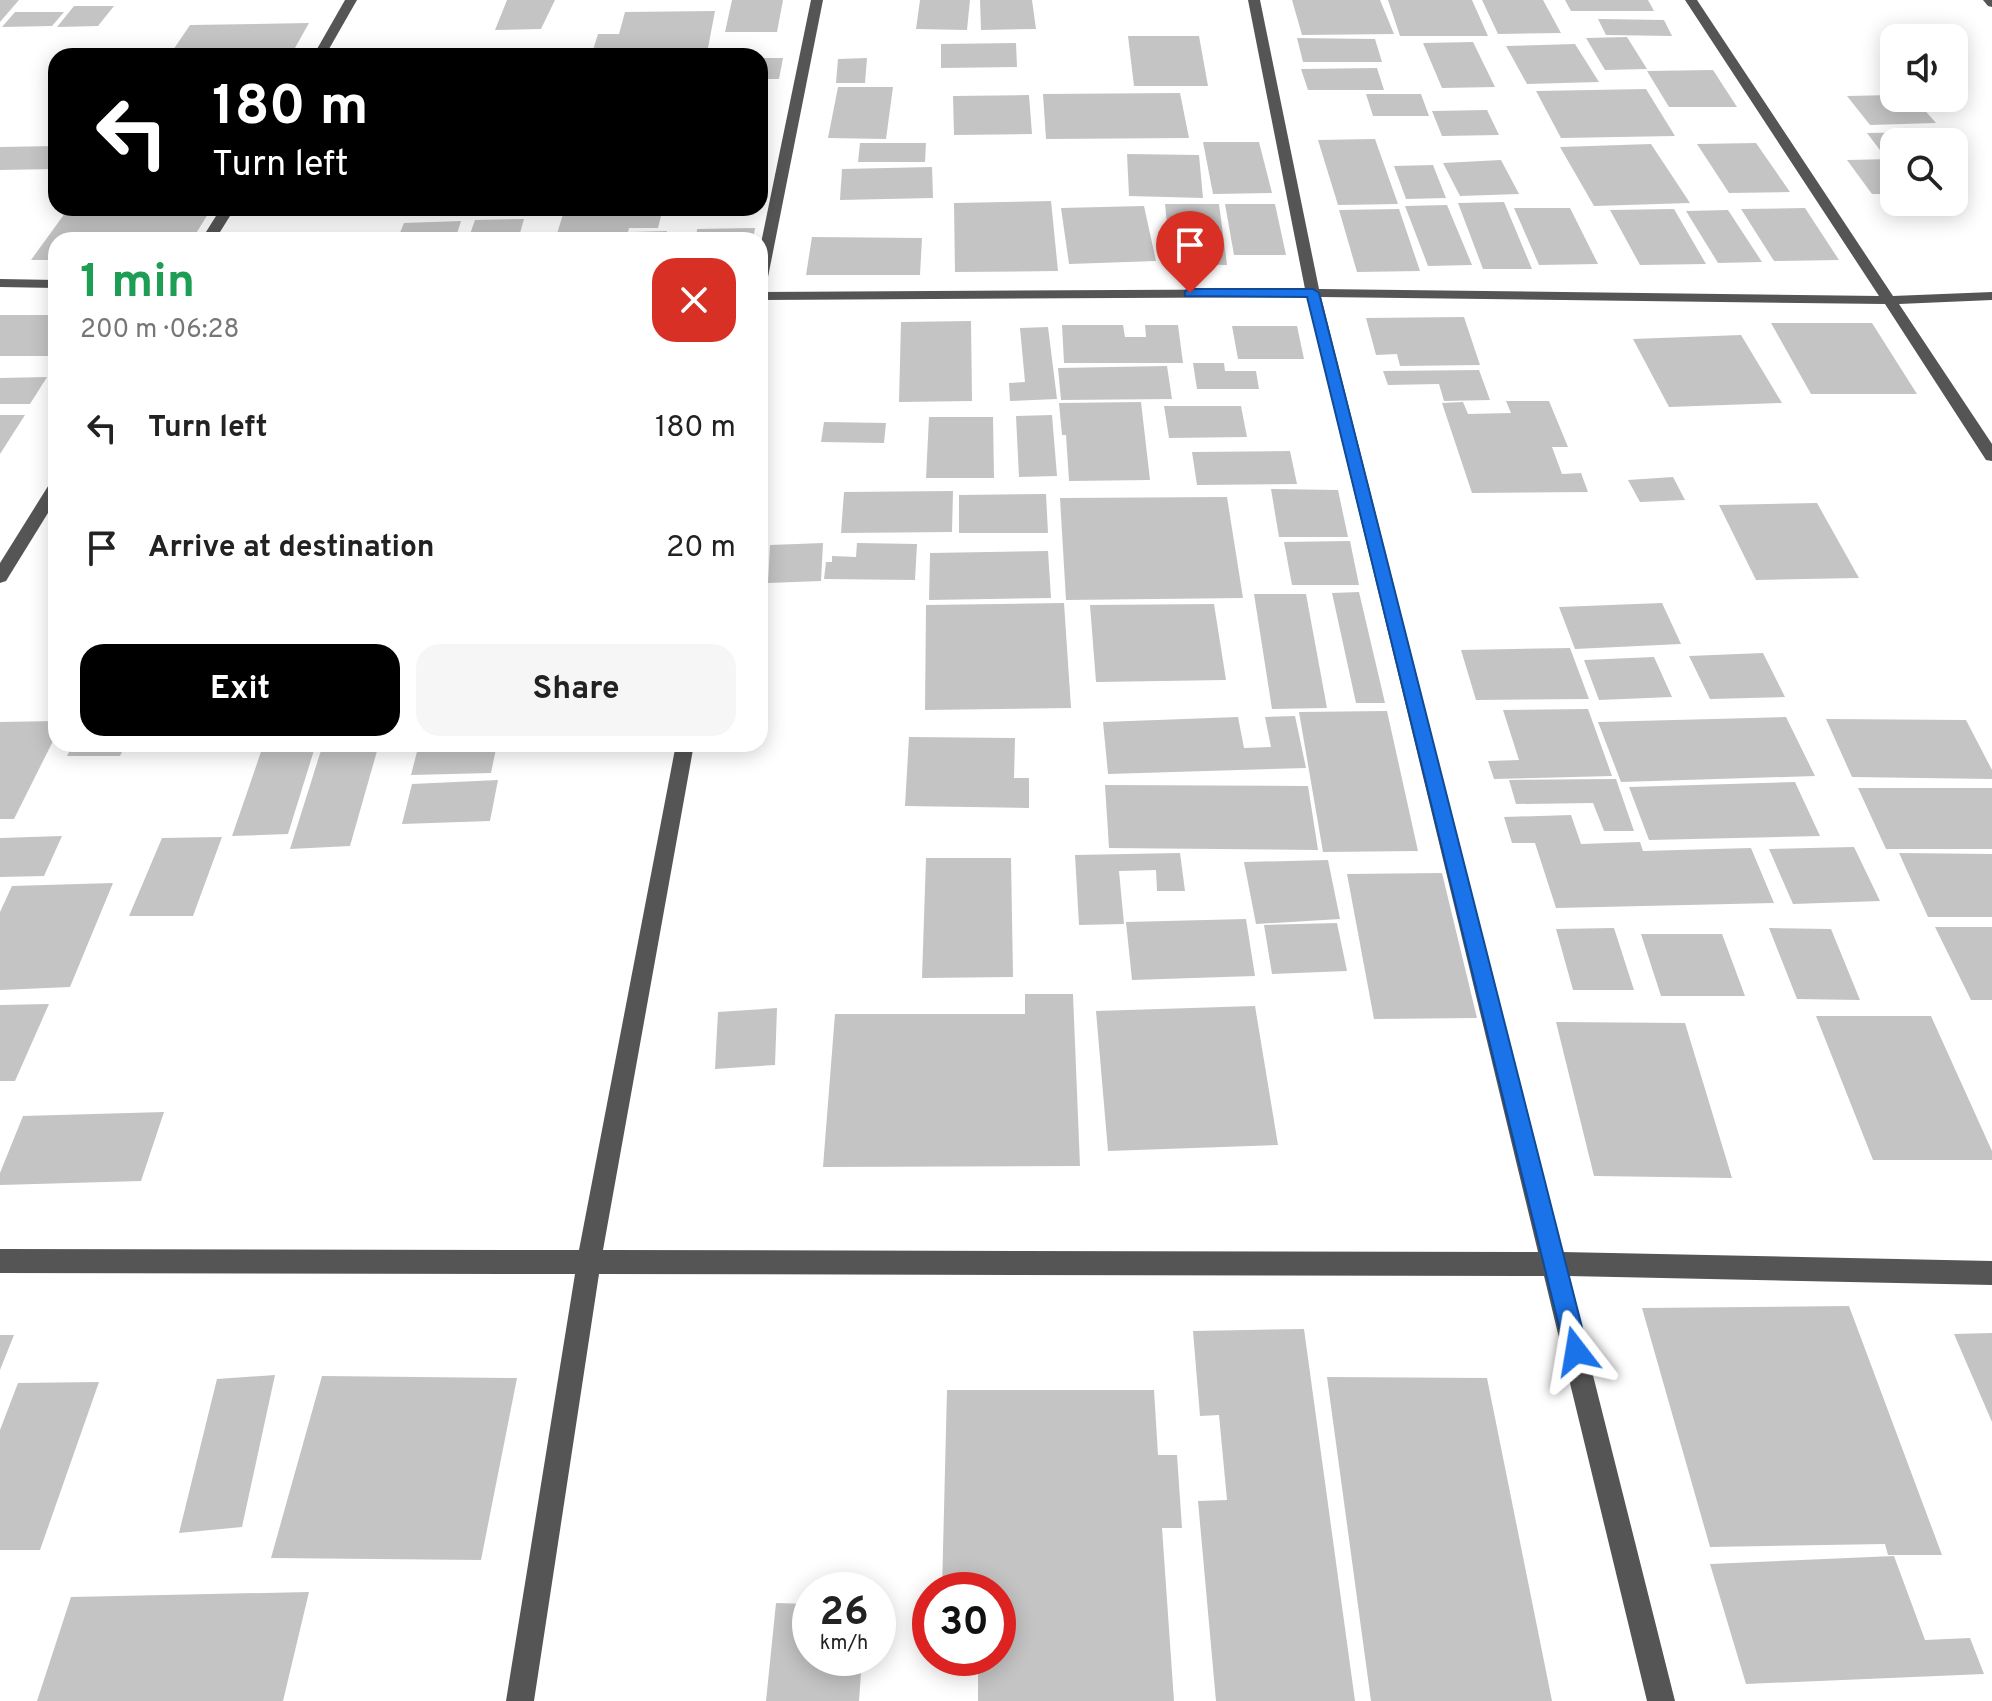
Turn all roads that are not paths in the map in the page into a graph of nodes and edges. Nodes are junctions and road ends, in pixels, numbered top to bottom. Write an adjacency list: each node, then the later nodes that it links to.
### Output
1 (351, 0): 5 (street)
2 (817, 0): 6 (street)
3 (1254, 0): 9 (street)
4 (1691, 0): 12 (street)
5 (324, 48)
6 (768, 242)
7 (0, 283): 8 (street)
8 (48, 284)
9 (1313, 293): 10 (street); 12 (street); 19 (street)
10 (768, 296)
11 (1992, 296): 12 (street)
12 (1890, 300): 13 (street)
13 (1992, 456)
14 (48, 500): 15 (street)
15 (0, 577)
16 (684, 752): 18 (street)
17 (0, 1261): 18 (street)
18 (589, 1261): 19 (street); 21 (street)
19 (1555, 1264): 20 (street); 22 (street)
20 (1992, 1273)
21 (520, 1701)
22 (1661, 1701)

